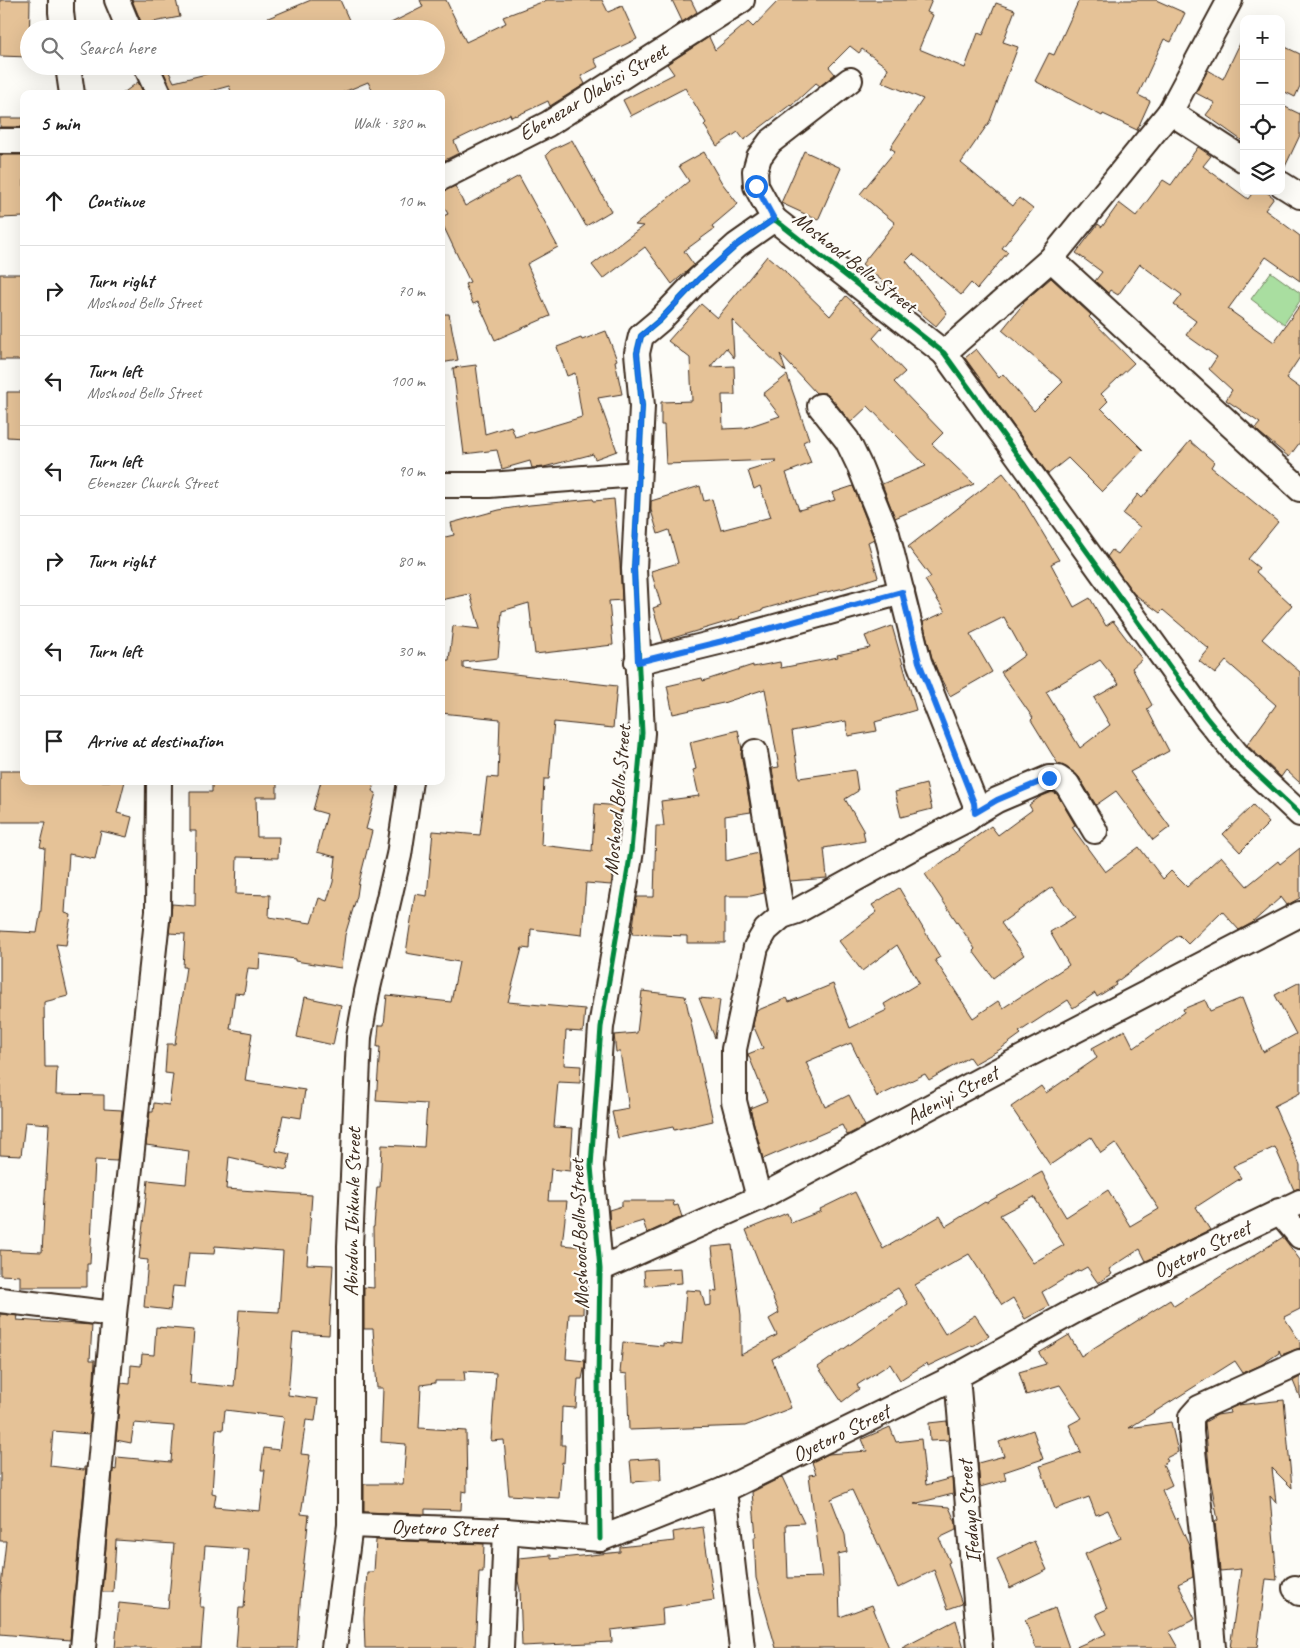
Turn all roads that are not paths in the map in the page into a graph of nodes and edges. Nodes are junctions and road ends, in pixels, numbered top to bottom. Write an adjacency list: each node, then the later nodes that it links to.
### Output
1 (61, 0): 5 (street)
2 (117, 0): 6 (street)
3 (742, 0): 16 (street, Ebenezar Olabisi Street)
4 (1230, 0): 12 (street)
5 (62, 20)
6 (125, 20)
7 (69, 75): 10 (street)
8 (150, 75): 11 (street)
9 (850, 80): 19 (street)
10 (71, 90)
11 (157, 90)
12 (1170, 112): 15 (street); 20 (street)
13 (0, 141): 14 (street)
14 (20, 142)
15 (1240, 157)
16 (445, 176)
17 (1285, 187): 18 (street)
18 (1300, 196)
19 (774, 219): 21 (street, Moshood Bello Street); 23 (street, Moshood Bello Street)
20 (1051, 259): 21 (street); 25 (street)
21 (944, 353): 32 (street, Moshood Bello Street)
22 (820, 406): 26 (street)
23 (638, 474): 24 (street); 27 (street, Moshood Bello Street)
24 (445, 484)
25 (1300, 489)
26 (902, 592): 27 (street); 31 (street)
27 (638, 662): 39 (street, Moshood Bello Street)
28 (755, 752): 35 (street)
29 (159, 785): 41 (street)
30 (409, 785): 45 (street, Abiodun Ibikunle Street)
31 (975, 813): 33 (street); 35 (street)
32 (1300, 814)
33 (1095, 831)
34 (1300, 914): 36 (street, Adeniyi Street)
35 (782, 916): 36 (street)
36 (759, 1198): 39 (street, Adeniyi Street)
37 (1290, 1206): 38 (street); 43 (street, Oyetoro Street)
38 (1300, 1236)
39 (600, 1269): 47 (street, Moshood Bello Street)
40 (0, 1300): 41 (street)
41 (114, 1314): 48 (street)
42 (1300, 1362): 53 (street)
43 (957, 1376): 44 (street, Oyetoro Street); 52 (street, Ifedayo Street)
44 (724, 1490): 47 (street, Oyetoro Street); 51 (street)
45 (350, 1525): 46 (street, Oyetoro Street); 49 (street, Abiodun Ibikunle Street)
46 (506, 1530): 47 (street, Oyetoro Street); 50 (street)
47 (600, 1540)
48 (83, 1648)
49 (334, 1648)
50 (501, 1648)
51 (742, 1648)
52 (980, 1648)
53 (1213, 1648)

